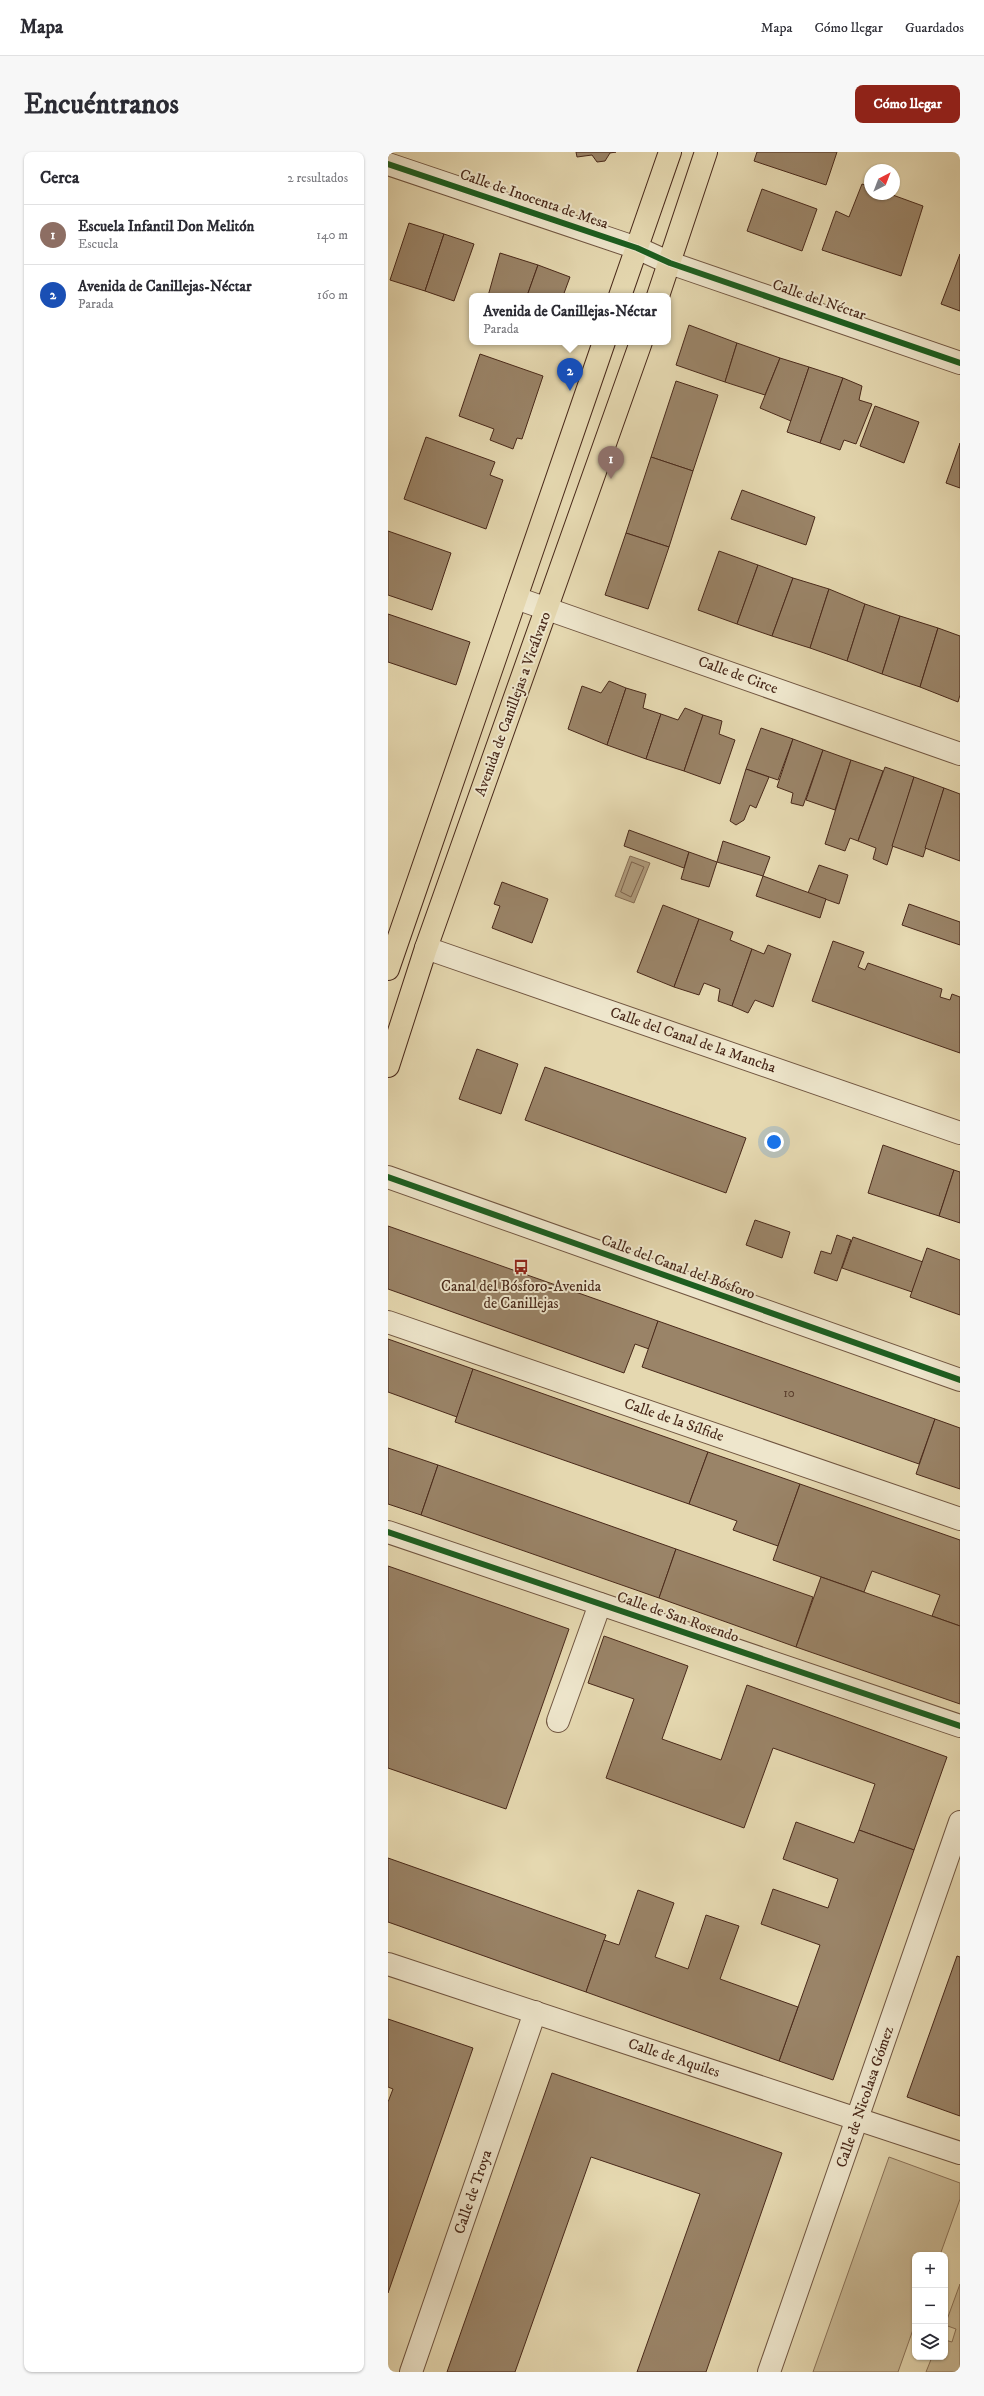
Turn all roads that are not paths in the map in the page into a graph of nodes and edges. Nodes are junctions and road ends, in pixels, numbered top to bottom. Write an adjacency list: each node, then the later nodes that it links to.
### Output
1 (670, 152): 4 (main road)
2 (706, 152): 5 (main road)
3 (388, 164): 4 (street, Calle de Inocenta de Mesa)
4 (637, 248): 5 (street, Calle de Inocenta de Mesa); 6 (main road)
5 (670, 263): 7 (main road); 10 (street, Calle del Néctar)
6 (621, 293)
7 (659, 293)
8 (603, 345): 11 (main road, Avenida de Canillejas a Vicálvaro)
9 (640, 345): 12 (main road, Avenida de Canillejas a Vicálvaro)
10 (960, 363)
11 (516, 598): 12 (street, Calle de Circe); 15 (main road, Avenida de Canillejas a Vicálvaro)
12 (547, 607): 13 (street, Calle de Circe); 14 (main road, Avenida de Canillejas a Vicálvaro)
13 (960, 754)
14 (426, 948): 16 (main road, Avenida de Canillejas a Vicálvaro); 17 (street, Calle del Canal de la Mancha)
15 (388, 969)
16 (388, 1066)
17 (960, 1133)
18 (388, 1177): 20 (street, Calle del Canal del Bósforo)
19 (388, 1322): 21 (street, Calle de la Sílfide)
20 (960, 1380)
21 (960, 1519)
22 (388, 1532): 23 (street, Calle de San Rosendo)
23 (600, 1604): 24 (street); 25 (street, Calle de San Rosendo)
24 (558, 1721)
25 (960, 1726)
26 (960, 1822): 29 (street, Calle de Nicolasa Gómez)
27 (388, 1964): 28 (street, Calle de Aquiles)
28 (535, 2012): 29 (street, Calle de Aquiles); 31 (street, Calle de Troya)
29 (858, 2118): 30 (street, Calle de Aquiles); 32 (street, Calle de Nicolasa Gómez)
30 (960, 2153)
31 (411, 2372)
32 (769, 2372)

